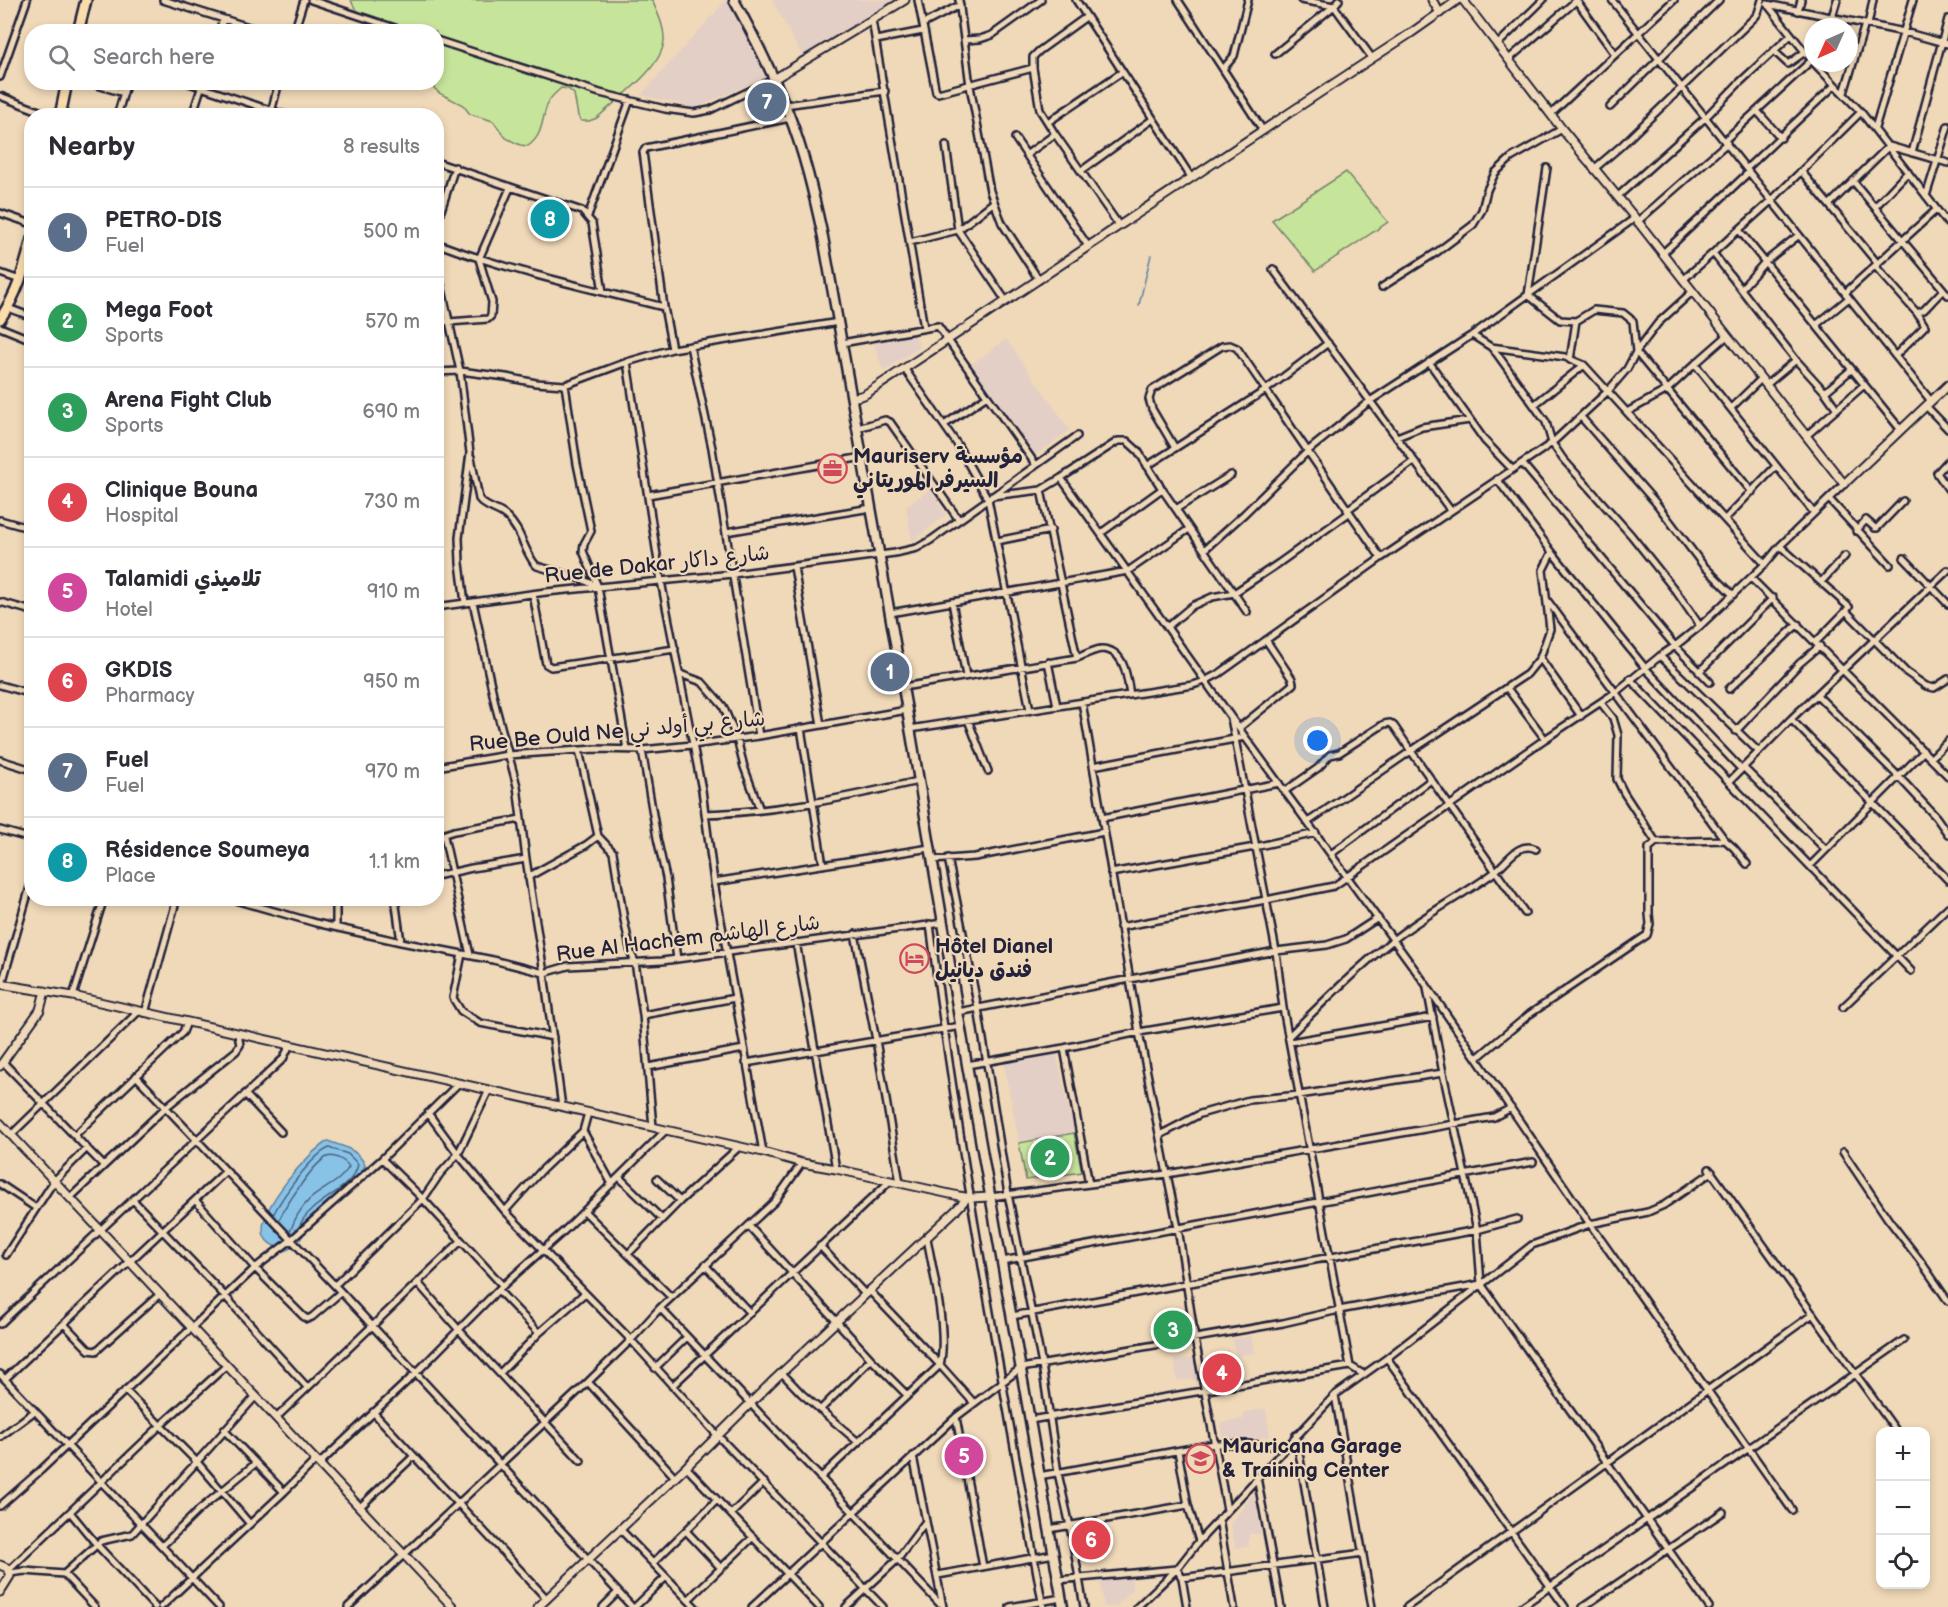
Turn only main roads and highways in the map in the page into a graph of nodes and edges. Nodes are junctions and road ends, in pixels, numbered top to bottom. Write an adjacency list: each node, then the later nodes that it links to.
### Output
1 (86, 0): 3 (highway)
2 (734, 0): 8 (main road)
3 (80, 24)
4 (65, 90): 5 (highway)
5 (62, 108)
6 (24, 272): 7 (highway)
7 (0, 320)
8 (1062, 1603)

